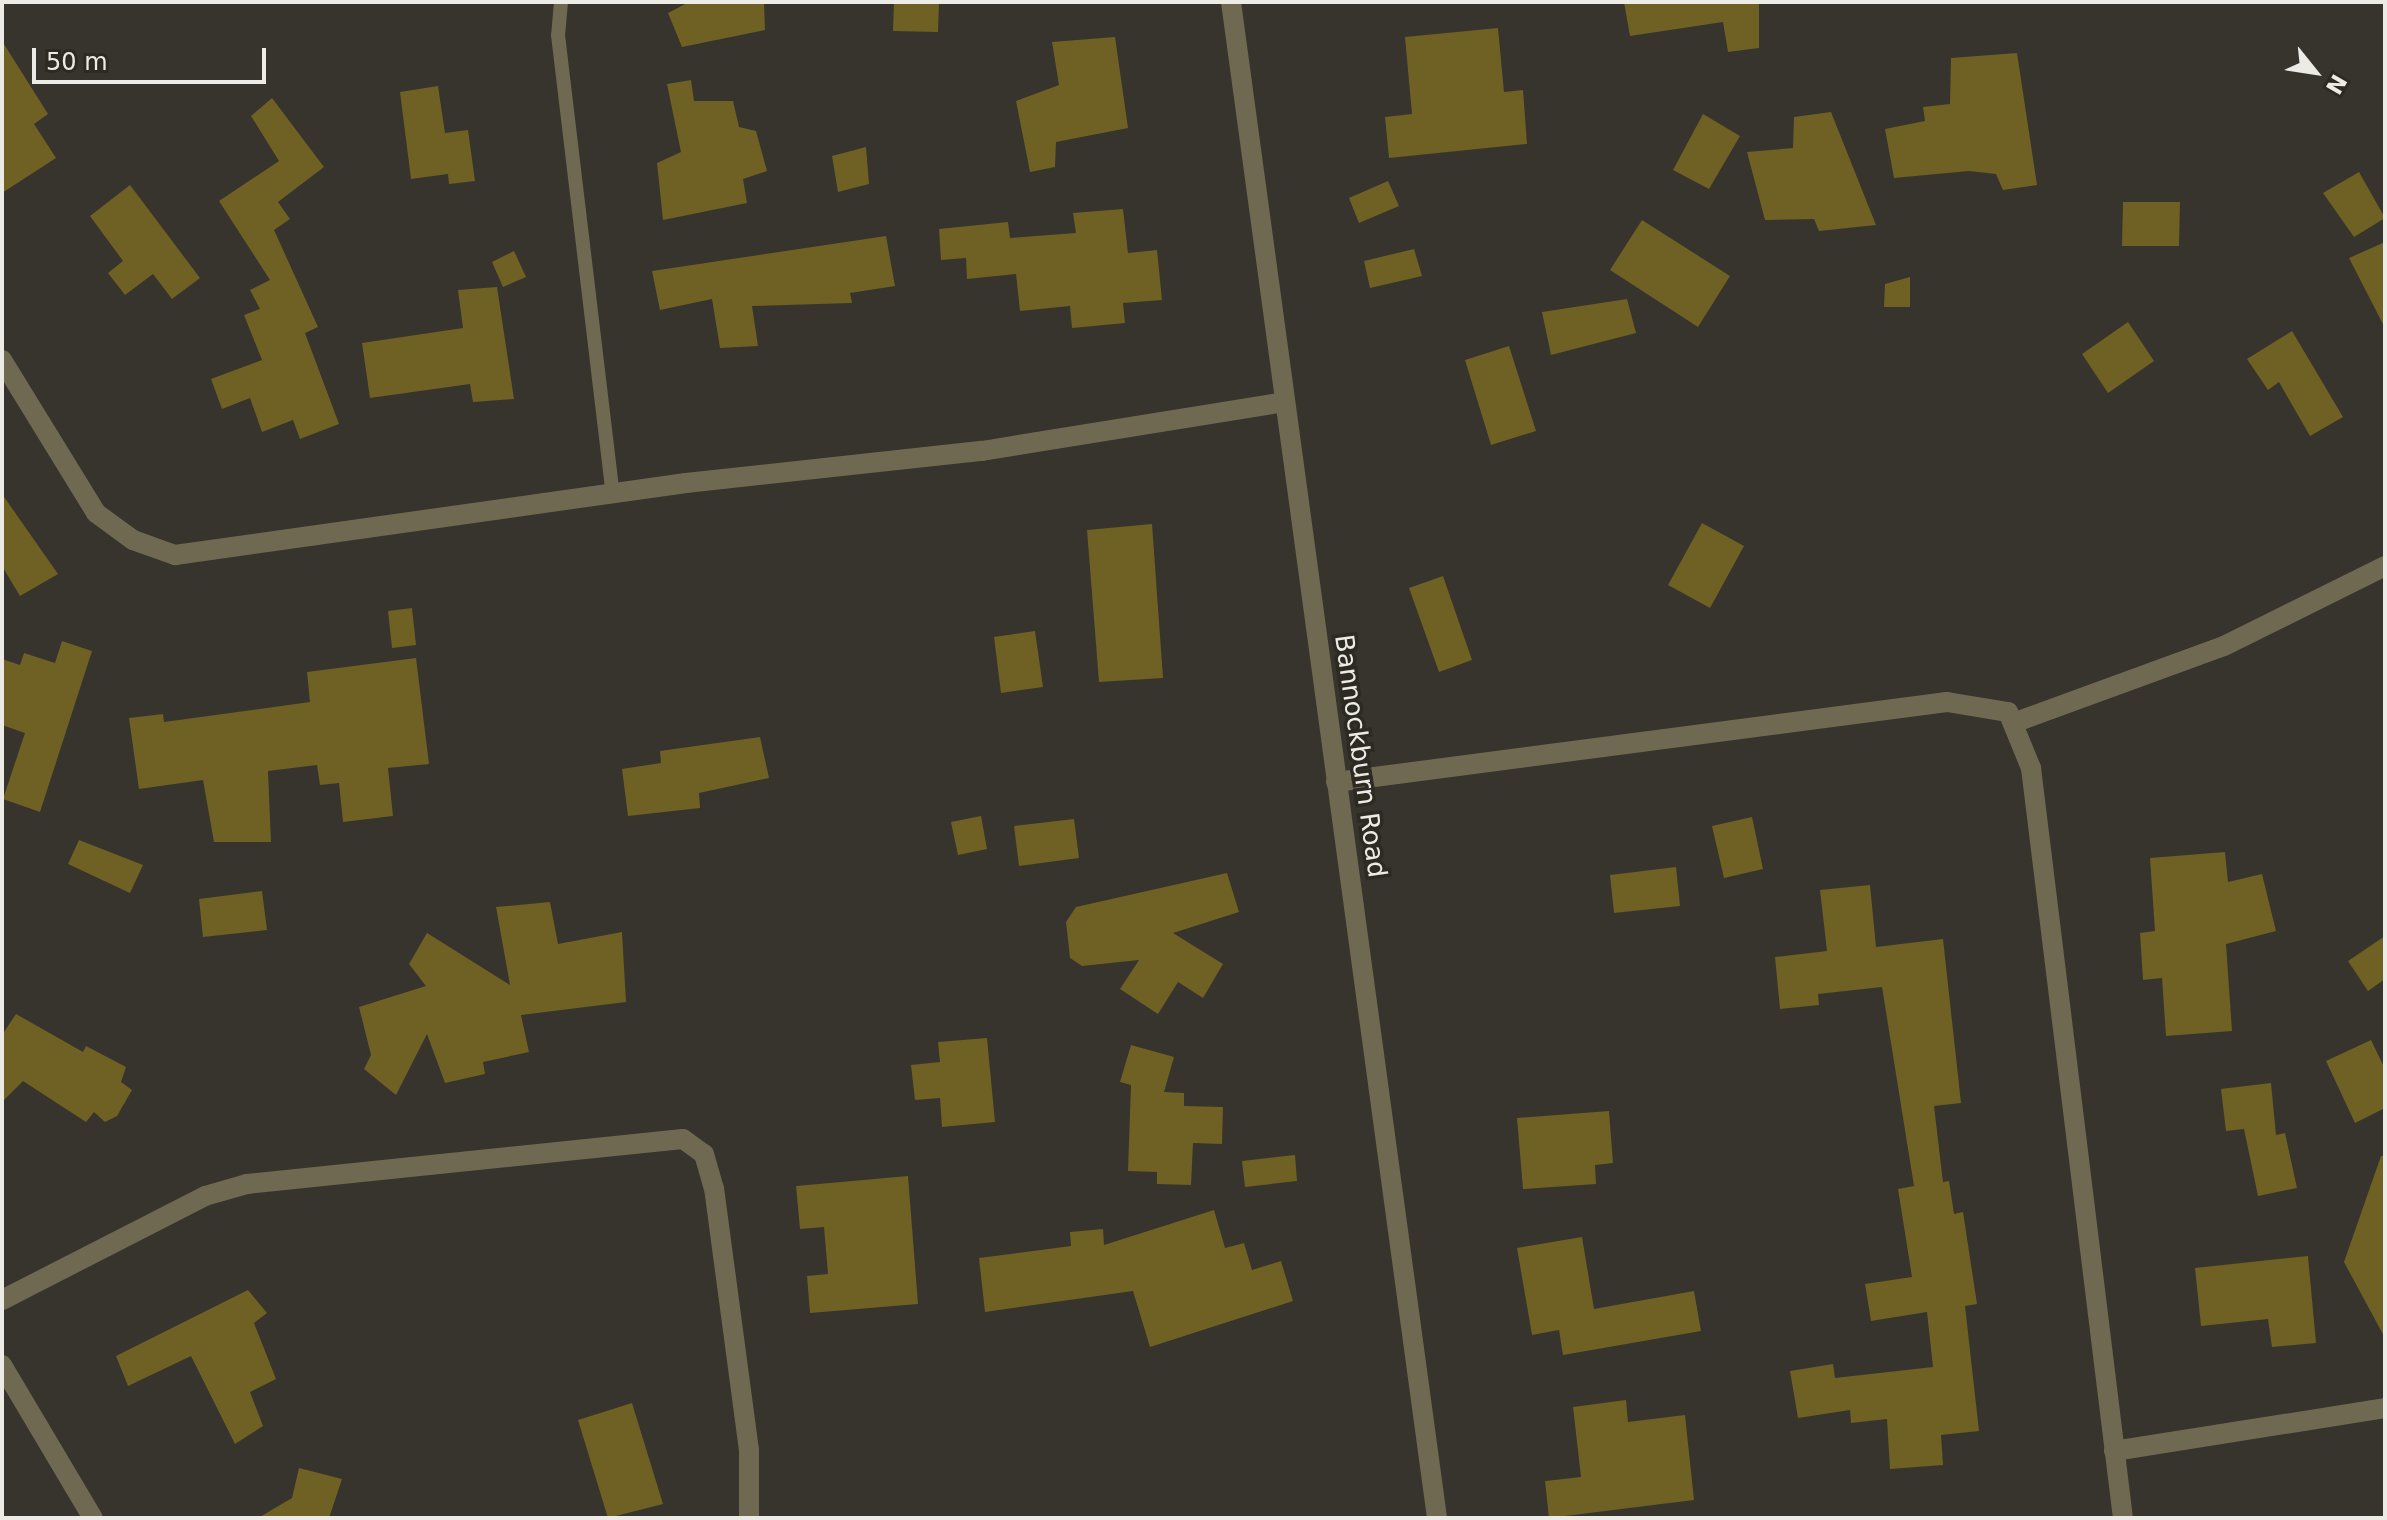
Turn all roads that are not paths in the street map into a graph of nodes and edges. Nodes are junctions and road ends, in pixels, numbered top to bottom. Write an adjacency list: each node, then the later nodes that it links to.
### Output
1 (561, 2): 5 (lane)
2 (1231, 2): 4 (street, Bannockburn Road)
3 (2, 360): 5 (street)
4 (1284, 402): 5 (street); 8 (street, Bannockburn Road)
5 (613, 493)
6 (2385, 566): 7 (street)
7 (2016, 722): 8 (street); 12 (street)
8 (1336, 782): 15 (street, Bannockburn Road)
9 (2, 1300): 14 (street)
10 (2, 1365): 13 (street)
11 (2385, 1408): 12 (street)
12 (2114, 1451): 16 (street)
13 (93, 1518)
14 (749, 1518)
15 (1437, 1518)
16 (2123, 1518)

